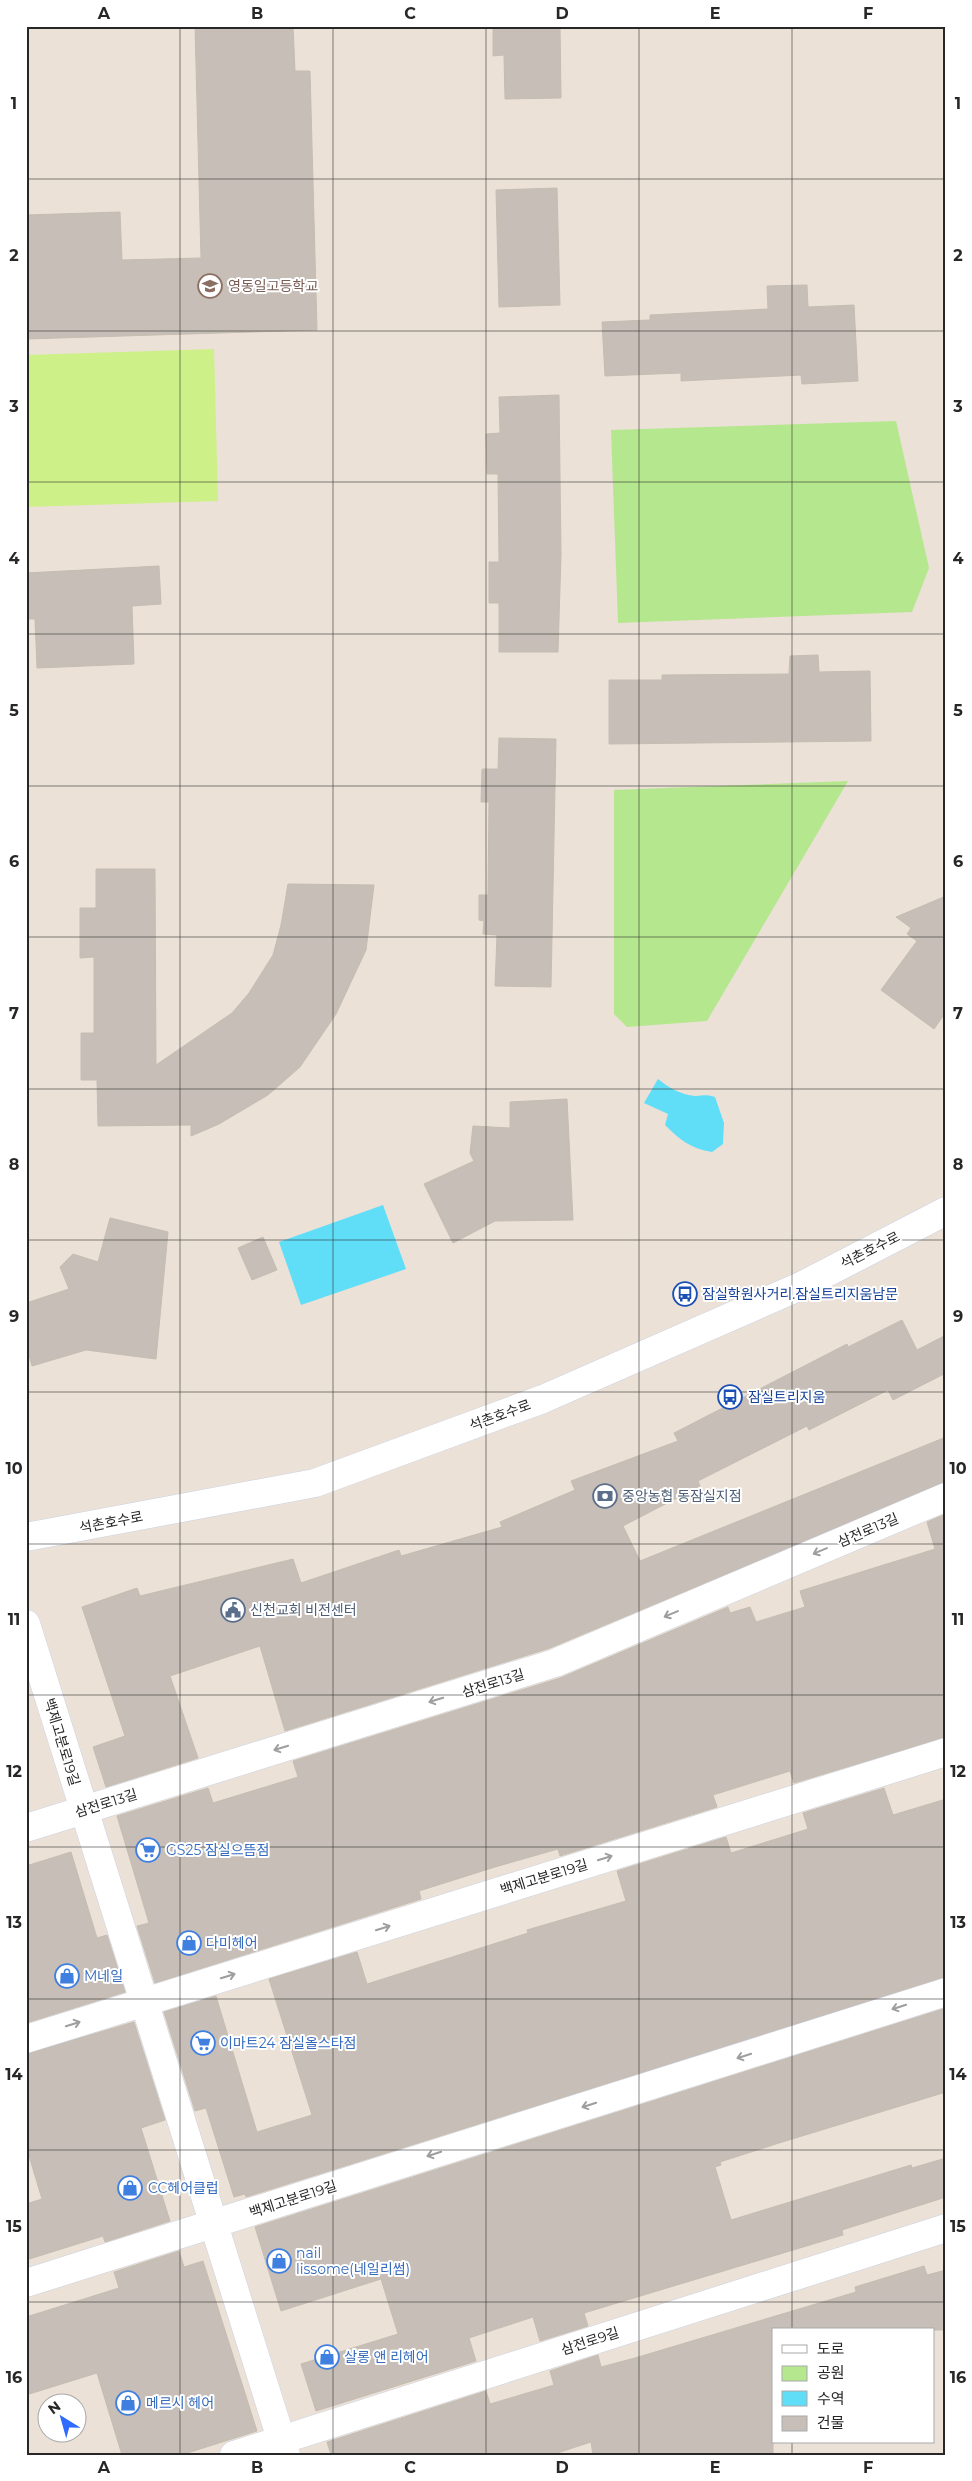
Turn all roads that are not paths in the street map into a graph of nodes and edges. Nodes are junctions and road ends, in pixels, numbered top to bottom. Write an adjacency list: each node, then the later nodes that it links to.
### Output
1 (946, 1211): 3 (street, 석촌호수로)
2 (946, 1498): 6 (street, 삼전로13길, one-way to 6)
3 (26, 1537)
4 (26, 1624): 6 (street, 백제고분로19길)
5 (946, 1752): 9 (street, 백제고분로19길, one-way to 5)
6 (82, 1810): 7 (street, 삼전로13길); 9 (street, 백제고분로19길)
7 (26, 1828)
8 (946, 1992): 11 (street, 백제고분로19길, one-way to 11)
9 (143, 2003): 10 (street, 백제고분로19길, one-way to 9); 11 (street, 백제고분로19길)
10 (26, 2039)
11 (213, 2224): 13 (street, 백제고분로19길); 14 (street, 백제고분로19길)
12 (946, 2228): 14 (street, 삼전로9길)
13 (26, 2283)
14 (283, 2447): 15 (street, 삼전로9길)
15 (234, 2455)

